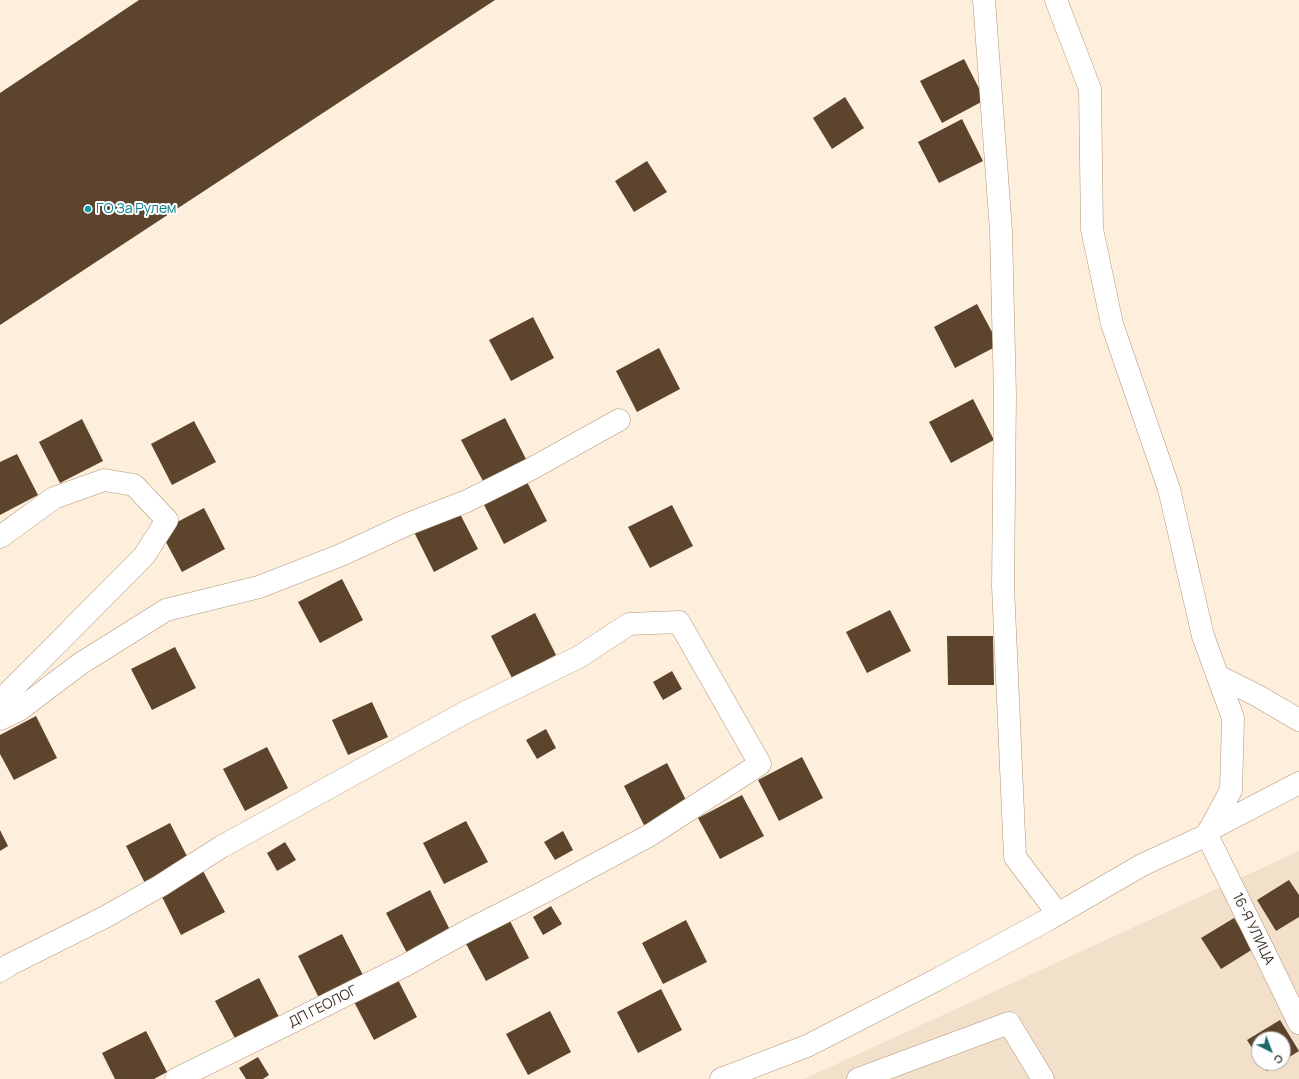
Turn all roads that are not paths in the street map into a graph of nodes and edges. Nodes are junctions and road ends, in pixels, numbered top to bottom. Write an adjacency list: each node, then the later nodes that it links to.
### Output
1 (984, 0): 11 (street)
2 (1056, 0): 5 (street)
3 (619, 420): 7 (street)
4 (0, 537): 6 (street)
5 (1218, 676): 8 (street); 10 (street)
6 (0, 701)
7 (0, 719)
8 (1299, 720)
9 (1299, 783): 10 (street)
10 (1208, 833): 11 (street); 13 (street, 16-Я УЛИЦА)
11 (1058, 914): 15 (street)
12 (0, 971): 14 (street, ДП ГЕОЛОГ)
13 (1299, 1023)
14 (176, 1079)
15 (721, 1079)
16 (858, 1079): 17 (street)
17 (1043, 1079)

